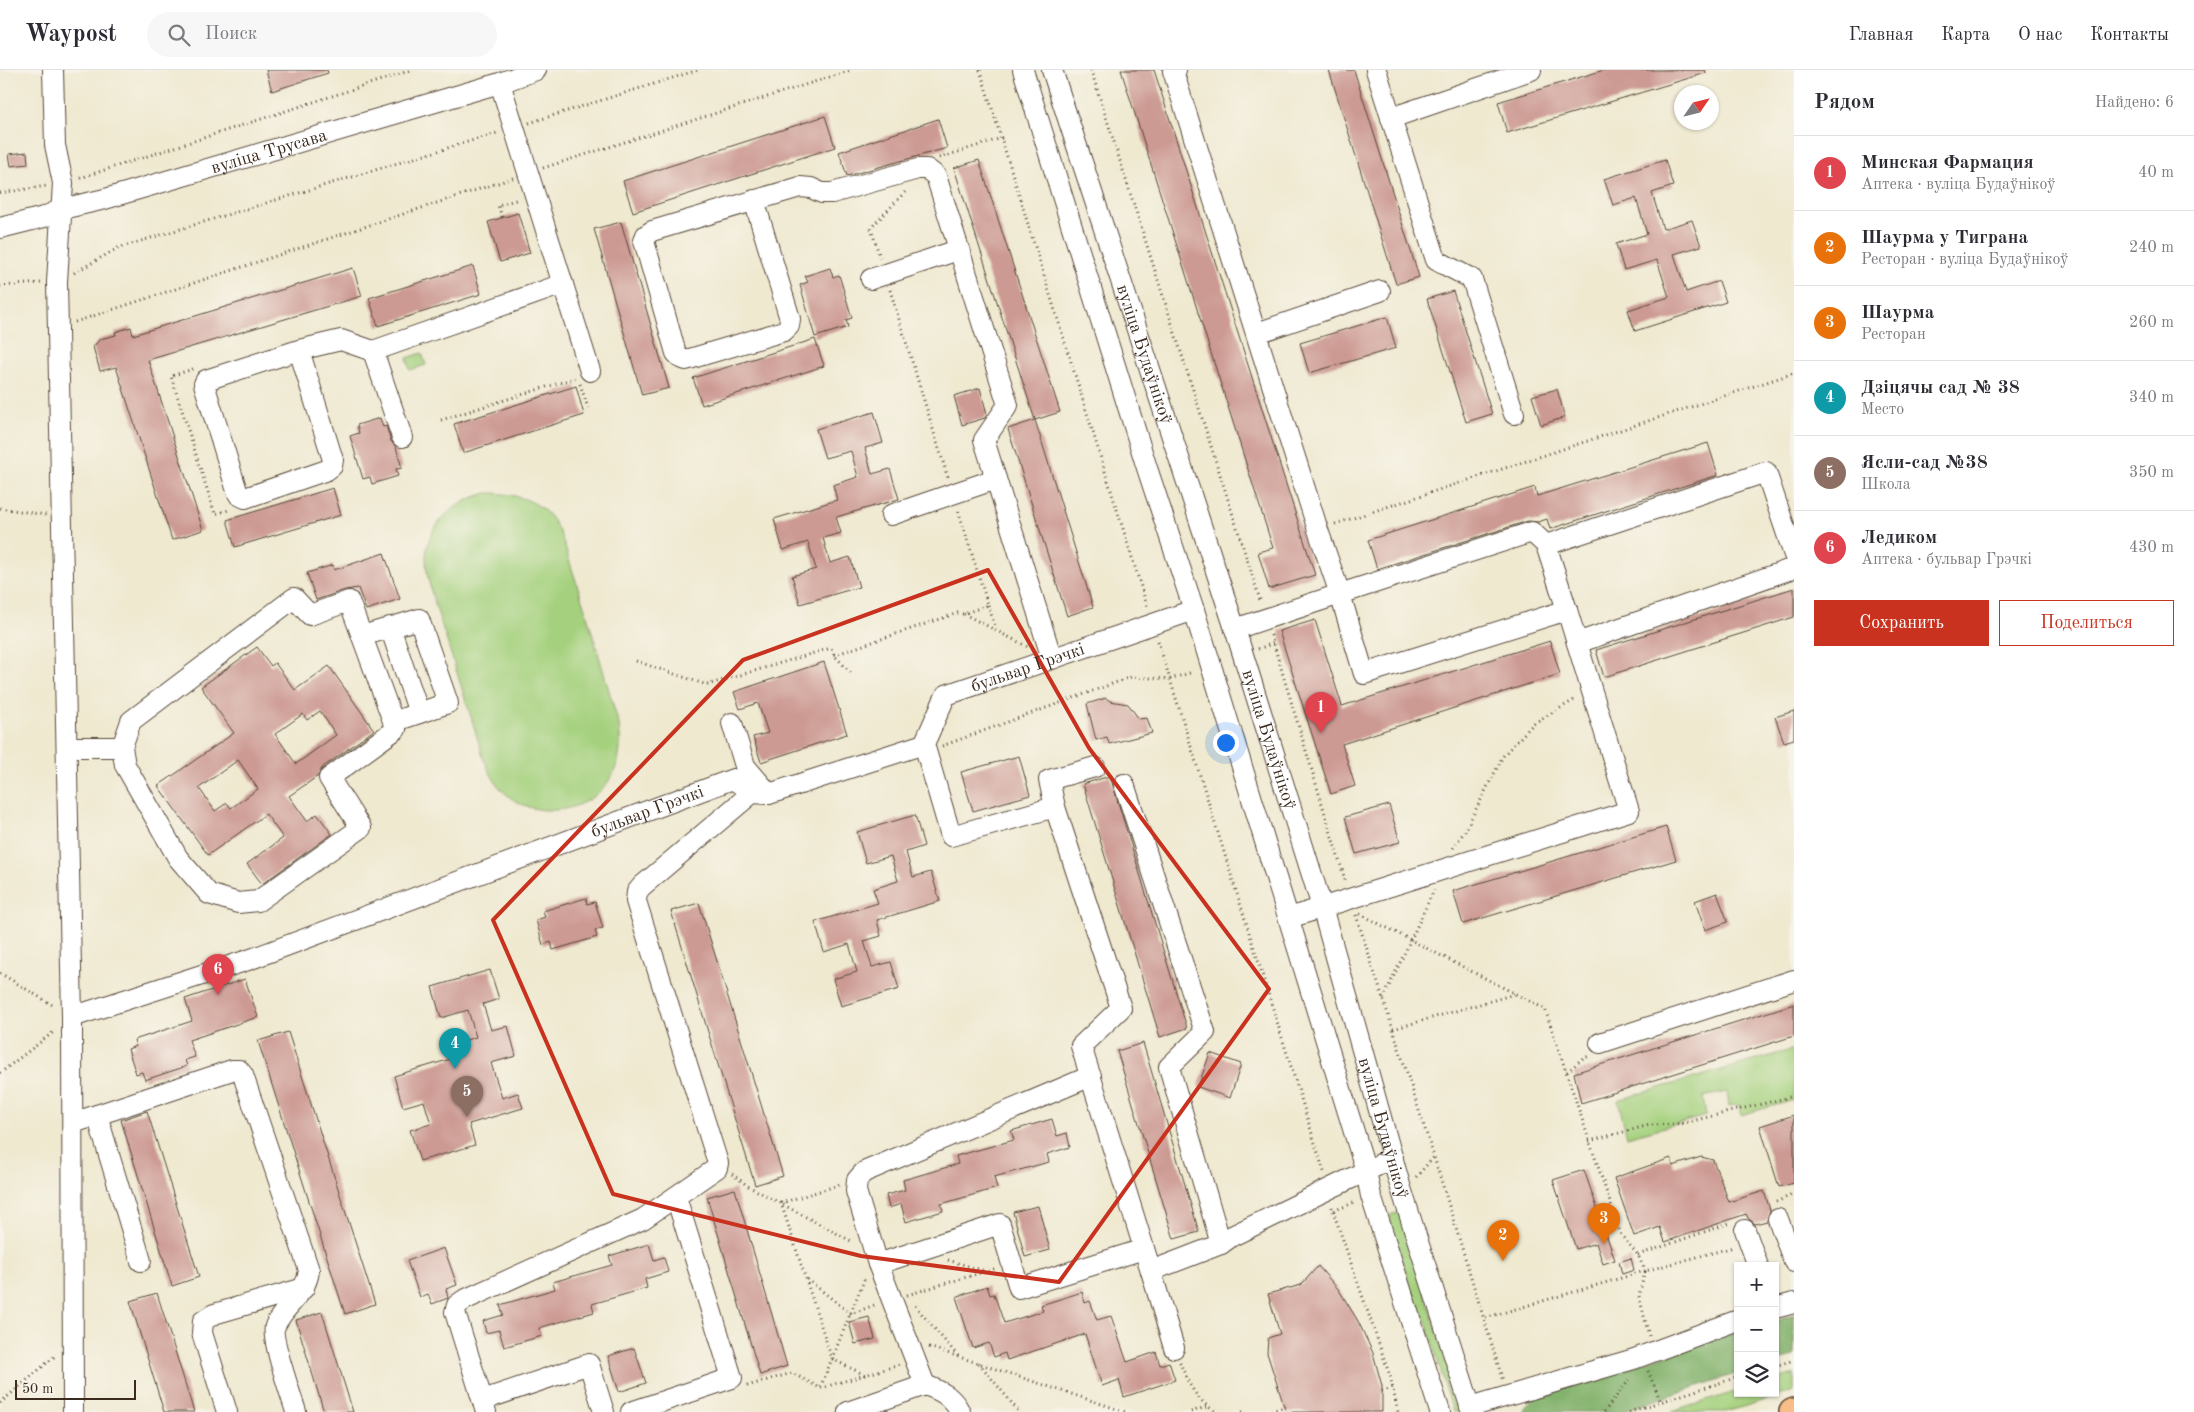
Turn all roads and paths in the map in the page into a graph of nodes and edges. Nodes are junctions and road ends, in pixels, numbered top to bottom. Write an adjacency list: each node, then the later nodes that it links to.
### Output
1 (53, 70): 19 (street)
2 (412, 70): 19 (path)
3 (536, 70): 13 (street, вуліца Трусава)
4 (698, 70): 15 (path)
5 (852, 70): 18 (path)
6 (980, 70): 16 (path)
7 (1023, 70): 44 (street, вуліца Будаўнікоў)
8 (1052, 70): 43 (street, вуліца Будаўнікоў)
9 (1091, 70): 60 (path)
10 (1174, 70): 33 (street)
11 (1376, 70): 14 (street)
12 (1531, 70): 14 (street)
13 (500, 83): 15 (street); 23 (street, вуліца Трусава)
14 (1391, 118): 40 (street)
15 (514, 128): 18 (street); 28 (path)
16 (1002, 138): 17 (path); 61 (path)
17 (928, 169): 22 (street); 26 (street); 27 (path)
18 (528, 173): 29 (street); 32 (path)
19 (63, 183): 20 (path); 23 (street)
20 (0, 193)
21 (524, 197): 24 (path)
22 (754, 200): 22 (street)
23 (62, 209): 25 (street, вуліца Трусава); 28 (street)
24 (502, 217)
25 (0, 228)
26 (958, 250): 27 (street); 45 (street)
27 (878, 276): 46 (path)
28 (58, 282): 30 (path); 32 (street)
29 (562, 284): 35 (street); 36 (street)
30 (0, 286)
31 (1380, 291): 33 (street)
32 (58, 328): 50 (street)
33 (1257, 333): 51 (street)
34 (299, 350): 34 (street); 35 (street)
35 (373, 352): 42 (street)
36 (590, 371)
37 (1794, 373): 51 (path)
38 (171, 376): 48 (path)
39 (588, 408): 41 (path)
40 (1514, 414)
41 (442, 420)
42 (402, 437)
43 (1178, 458): 44 (street); 63 (street, вуліца Будаўнікоў)
44 (1147, 468): 57 (street, вуліца Будаўнікоў)
45 (996, 479): 46 (street); 70 (street)
46 (953, 494): 49 (street); 56 (path)
47 (0, 508): 50 (path)
48 (215, 514)
49 (892, 515)
50 (62, 518): 82 (street)
51 (1318, 530): 55 (street)
52 (1546, 545): 53 (street); 55 (street); 58 (street)
53 (1794, 555)
54 (1794, 568): 67 (street)
55 (1340, 594): 58 (street); 60 (street)
56 (988, 605): 59 (path); 64 (path)
57 (1194, 610): 61 (street, бульвар Грэчкі); 92 (street, вуліца Будаўнікоў)
58 (1567, 610): 67 (street)
59 (963, 614): 64 (path); 69 (path)
60 (1266, 619): 63 (street); 66 (path)
61 (1152, 624): 70 (street, бульвар Грэчкі); 76 (path)
62 (390, 627): 65 (street); 72 (street); 74 (street)
63 (1235, 629): 91 (street, вуліца Будаўнікоў)
64 (996, 630): 70 (path)
65 (362, 636): 77 (street); 83 (street)
66 (1274, 643): 68 (path); 90 (path)
67 (1577, 643): 78 (street)
68 (1252, 651)
69 (834, 655): 71 (path); 75 (path)
70 (1044, 655): 84 (street, бульвар Грэчкі)
71 (636, 661)
72 (434, 664): 74 (street); 79 (street)
73 (1193, 672): 76 (path)
74 (406, 674): 77 (street); 79 (street)
75 (853, 675)
76 (1170, 679): 84 (path); 113 (path)
77 (380, 684): 80 (street)
78 (1592, 690): 89 (path); 89 (street)
79 (419, 713): 80 (street)
80 (393, 722): 83 (street)
81 (732, 722): 87 (street)
82 (67, 747): 83 (street); 98 (street)
83 (122, 747)
84 (925, 748): 87 (street); 88 (street)
85 (1095, 767): 88 (street)
86 (1124, 784): 121 (street)
87 (760, 794): 98 (street, бульвар Грэчкі); 109 (street)
88 (1055, 806): 102 (street)
89 (1439, 870): 90 (street); 93 (path)
90 (1351, 898): 91 (street)
91 (1322, 907): 92 (street); 108 (street, вуліца Будаўнікоў)
92 (1289, 918): 110 (street, вуліца Будаўнікоў)
93 (1411, 941): 96 (path); 97 (path); 97 (path)
94 (0, 973): 98 (path)
95 (1794, 980): 100 (street)
96 (1515, 994): 99 (path); 106 (path)
97 (1384, 999): 99 (path)
98 (72, 1017): 101 (path); 105 (street)
99 (1393, 1029): 107 (path)
100 (1600, 1043)
101 (0, 1073)
102 (1091, 1076): 111 (street); 122 (street)
103 (1794, 1096): 106 (path)
104 (97, 1115): 105 (street); 126 (street); 134 (street)
105 (73, 1123): 142 (street)
106 (1589, 1141): 124 (path)
107 (1434, 1157): 112 (path); 139 (path)
108 (1393, 1158): 110 (street); 164 (street, вуліца Будаўнікоў)
109 (718, 1163): 114 (street); 116 (path)
110 (1366, 1171): 113 (street); 178 (street, вуліца Будаўнікоў)
111 (857, 1180): 116 (path); 125 (street)
112 (1410, 1183)
113 (1329, 1190): 117 (path); 121 (street)
114 (676, 1197): 152 (street); 161 (street)
115 (1359, 1201): 117 (path)
116 (781, 1203): 125 (path); 133 (path)
117 (1332, 1211): 156 (path)
118 (1778, 1219): 128 (street)
119 (1696, 1236): 124 (path)
120 (1747, 1236): 127 (street); 131 (path)
121 (1221, 1244): 130 (street)
122 (1144, 1249): 129 (street); 130 (street)
123 (919, 1251): 125 (street); 129 (street); 132 (path)
124 (1638, 1255): 131 (path)
125 (876, 1259): 135 (street); 138 (path)
126 (141, 1261)
127 (1757, 1262)
128 (1794, 1262)
129 (1012, 1264): 132 (path)
130 (1151, 1271): 143 (street)
131 (1645, 1271): 139 (path)
132 (986, 1272): 135 (path)
133 (806, 1279): 138 (path); 145 (path)
134 (304, 1288): 166 (street); 167 (street)
135 (899, 1295): 138 (path); 141 (street); 144 (path)
136 (1794, 1302): 137 (street)
137 (1778, 1307)
138 (850, 1314): 145 (path)
139 (1485, 1318): 158 (path)
140 (1734, 1321): 158 (street)
141 (908, 1339): 144 (path); 147 (street)
142 (73, 1340): 160 (path); 165 (street)
143 (1174, 1348): 162 (path)
144 (958, 1356): 148 (path)
145 (832, 1359): 151 (path); 155 (path)
146 (1794, 1360): 149 (path)
147 (916, 1361): 151 (path); 154 (street)
148 (978, 1363): 172 (path); 173 (path)
149 (1779, 1365)
150 (1648, 1368): 159 (path)
151 (865, 1375): 155 (path)
152 (732, 1378): 155 (path); 169 (street)
153 (1734, 1379): 159 (path)
154 (925, 1385): 170 (street); 171 (street)
155 (820, 1388)
156 (1393, 1388): 157 (path); 177 (path)
157 (1382, 1391)
158 (1507, 1395): 164 (street)
159 (1661, 1402): 179 (path)
160 (0, 1403)
161 (484, 1406): 168 (street)
162 (1206, 1406): 174 (path); 175 (path)
163 (1285, 1407): 176 (path)
164 (1471, 1410)
165 (72, 1412)
166 (227, 1412)
167 (296, 1412)
168 (604, 1412)
169 (631, 1412)
170 (848, 1412)
171 (960, 1412)
172 (1019, 1412)
173 (1126, 1412)
174 (1191, 1412)
175 (1218, 1412)
176 (1266, 1412)
177 (1398, 1412)
178 (1440, 1412)
179 (1629, 1412)

